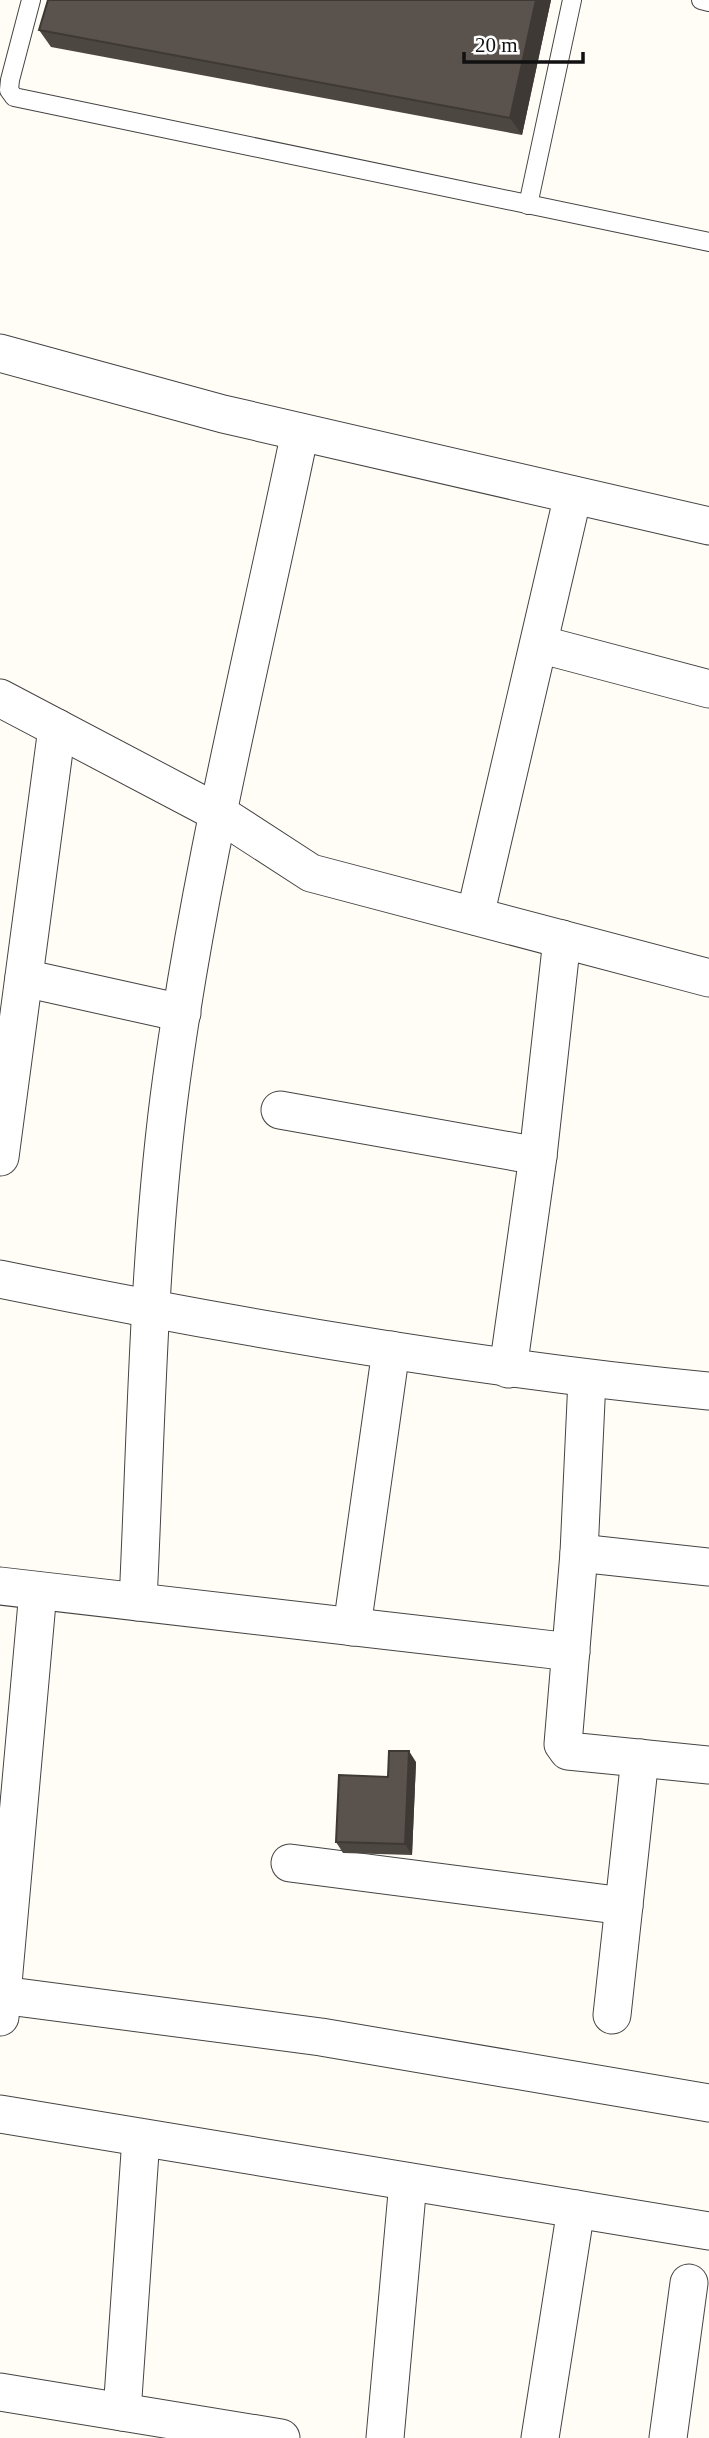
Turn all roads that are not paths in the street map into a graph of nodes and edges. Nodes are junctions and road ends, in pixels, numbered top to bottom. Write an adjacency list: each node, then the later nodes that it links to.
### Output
1 (31, 0): 5 (lane)
2 (572, 0): 5 (lane)
3 (701, 0): 4 (lane)
4 (709, 2)
5 (528, 205): 6 (lane)
6 (709, 242)
7 (0, 353): 8 (street)
8 (300, 432): 9 (street); 15 (street)
9 (573, 495): 10 (street); 11 (street)
10 (709, 526)
11 (539, 644): 12 (street); 16 (street)
12 (709, 689)
13 (0, 698): 14 (street)
14 (57, 728): 15 (street); 18 (street)
15 (220, 814): 16 (street); 20 (street)
16 (475, 916): 17 (street)
17 (562, 939): 19 (street); 22 (street)
18 (24, 978): 20 (street); 23 (street)
19 (709, 978)
20 (182, 1013): 25 (street)
21 (280, 1110): 22 (street)
22 (538, 1156): 27 (street)
23 (0, 1157)
24 (0, 1279): 25 (street)
25 (152, 1310): 26 (street); 34 (street)
26 (391, 1350): 27 (street); 35 (street)
27 (508, 1369): 28 (street)
28 (587, 1379): 29 (street); 30 (street)
29 (709, 1391)
30 (579, 1553): 31 (street); 36 (street)
31 (709, 1567)
32 (0, 1586): 33 (street)
33 (38, 1591): 34 (street); 41 (street)
34 (138, 1602): 35 (street)
35 (352, 1627): 36 (street)
36 (571, 1652): 37 (street)
37 (640, 1758): 38 (street); 40 (street)
38 (709, 1765)
39 (290, 1863): 40 (street)
40 (624, 1906): 42 (street)
41 (1, 2006): 43 (street)
42 (612, 2015)
43 (709, 2103)
44 (0, 2114): 45 (street)
45 (141, 2138): 46 (street); 51 (street)
46 (408, 2182): 47 (street); 53 (street)
47 (576, 2209): 48 (street); 54 (street)
48 (709, 2231)
49 (689, 2283): 55 (street)
50 (0, 2392): 51 (street)
51 (121, 2412): 52 (street)
52 (281, 2438)
53 (385, 2438)
54 (540, 2438)
55 (668, 2438)

